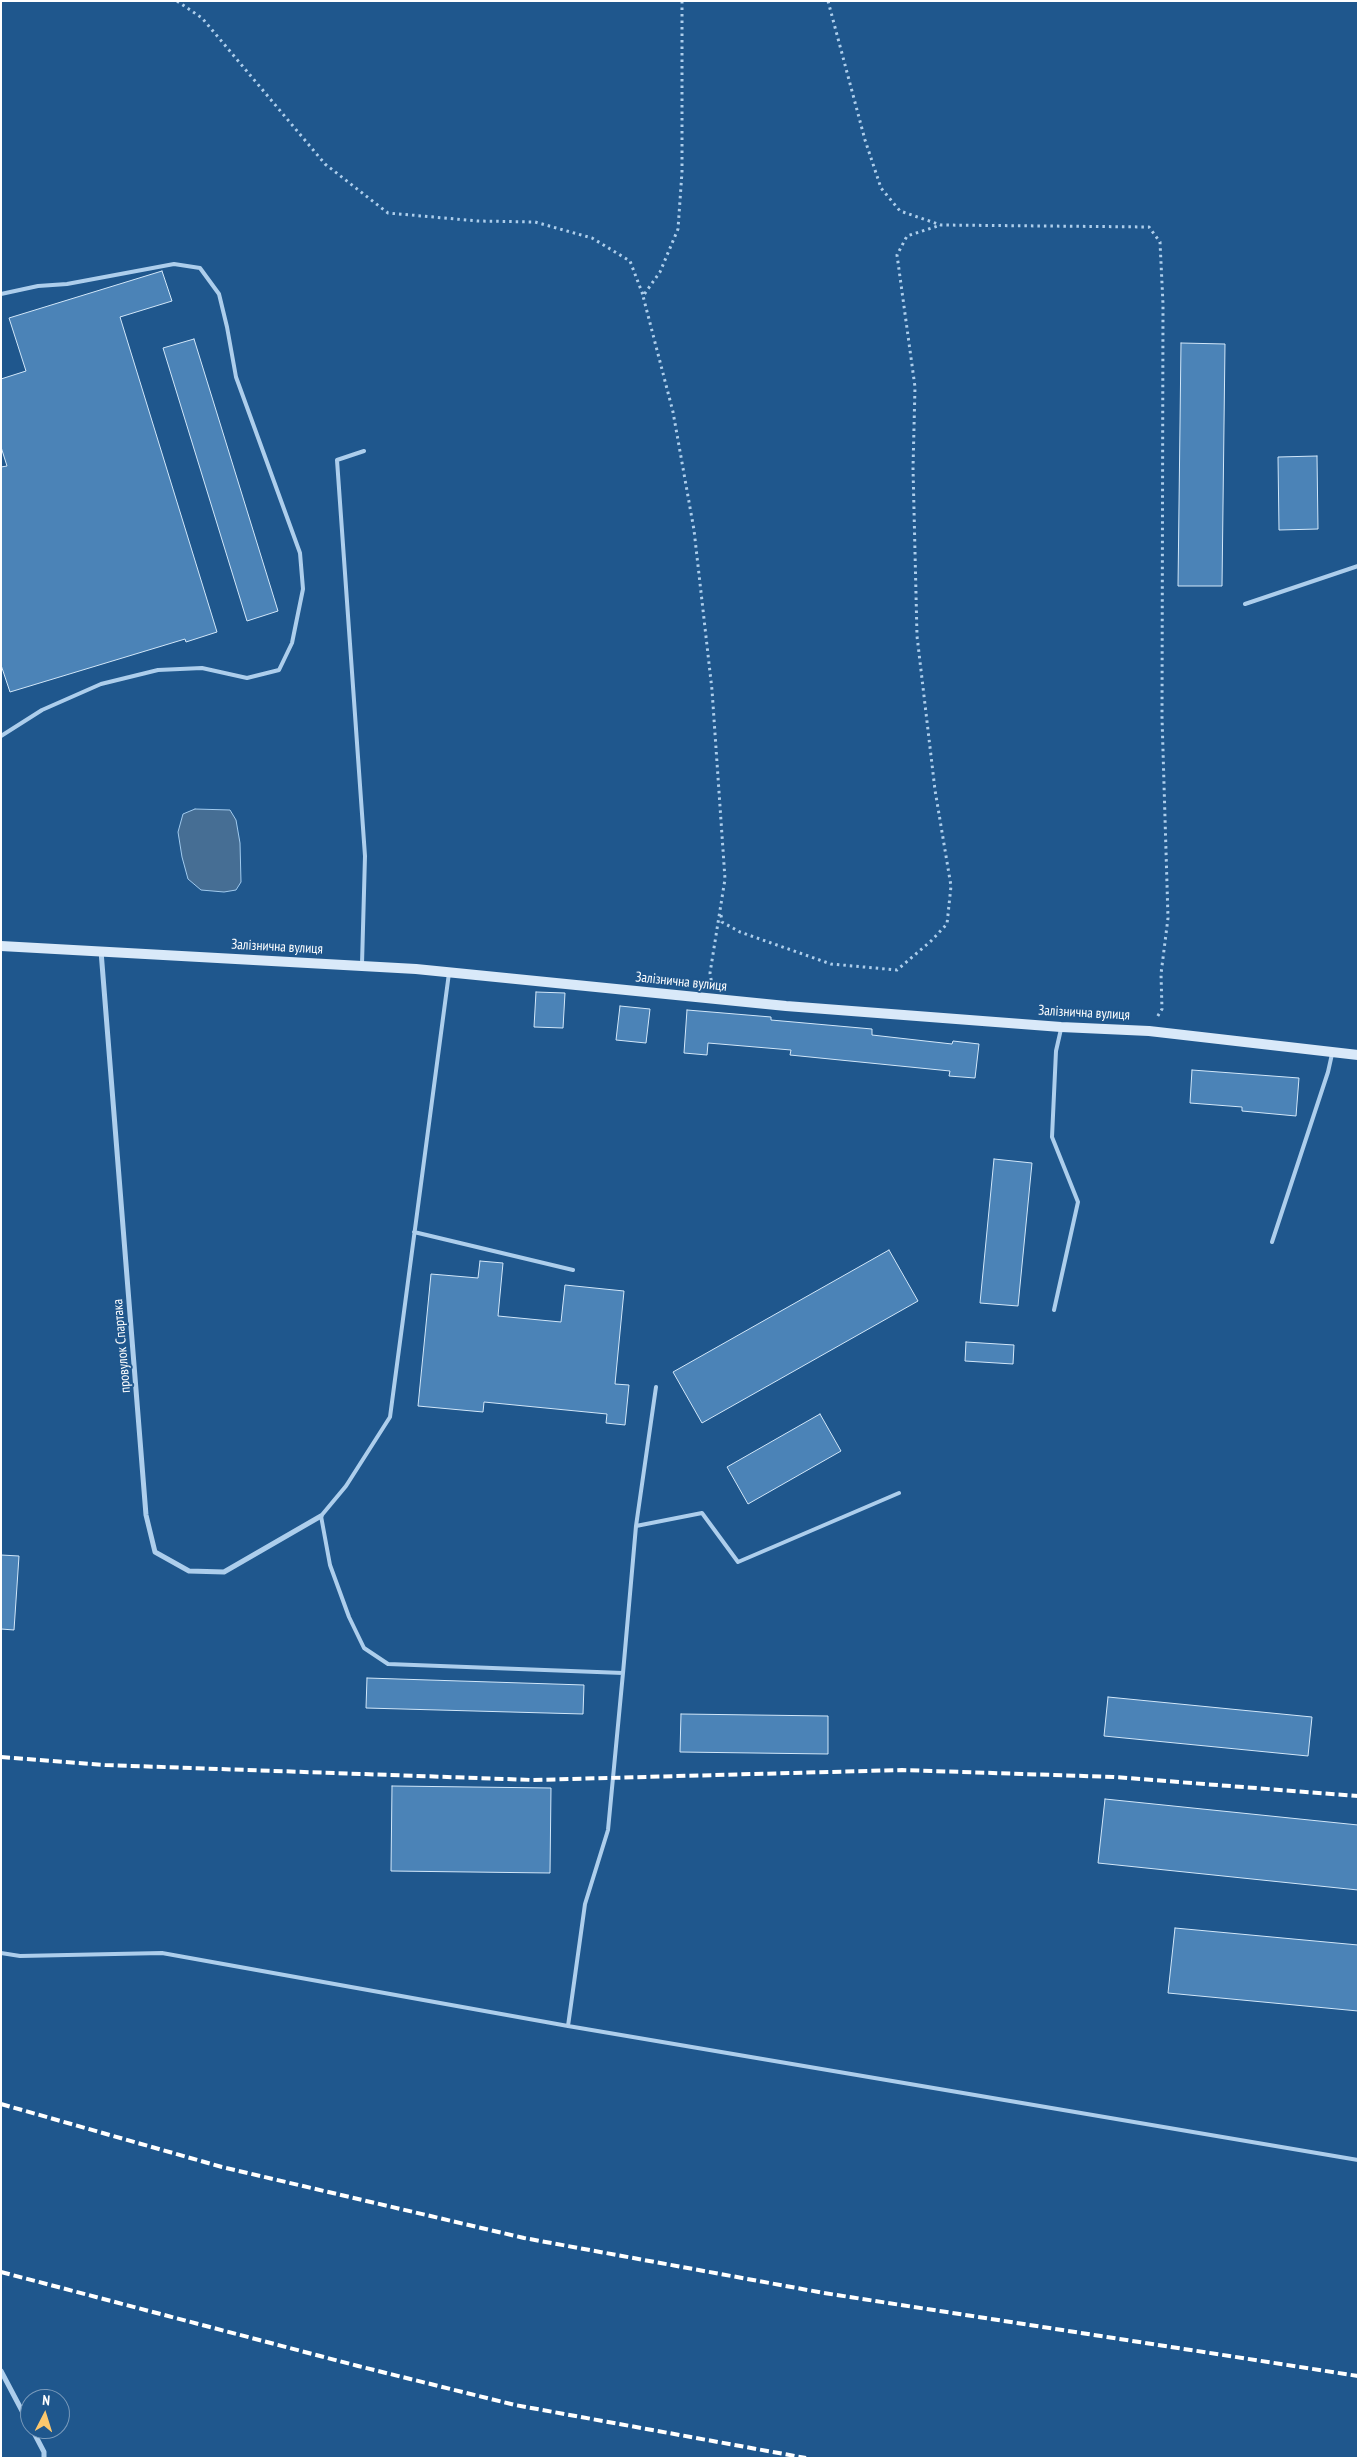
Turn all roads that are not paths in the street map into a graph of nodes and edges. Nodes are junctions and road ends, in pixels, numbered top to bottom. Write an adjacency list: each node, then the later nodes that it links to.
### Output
1 (1, 294): 5 (lane)
2 (364, 451): 8 (lane)
3 (1358, 566): 4 (lane)
4 (1245, 604)
5 (1, 736)
6 (1, 946): 7 (street, Залізнична вулиця)
7 (101, 951): 8 (street, Залізнична вулиця); 19 (street, провулок Спартака)
8 (362, 966): 9 (street, Залізнична вулиця)
9 (449, 973): 10 (street, Залізнична вулиця); 13 (lane)
10 (1061, 1027): 11 (street, Залізнична вулиця); 16 (lane)
11 (1332, 1052): 12 (street, Залізнична вулиця); 14 (lane)
12 (1358, 1055)
13 (414, 1232): 15 (lane); 19 (lane)
14 (1272, 1242)
15 (574, 1270)
16 (1054, 1310)
17 (656, 1387): 20 (lane)
18 (899, 1493): 20 (lane)
19 (321, 1516): 21 (lane)
20 (636, 1526): 21 (lane)
21 (623, 1674): 23 (lane)
22 (1, 1953): 23 (lane)
23 (568, 2026): 24 (lane)
24 (1358, 2160)
25 (1, 2371): 26 (street)
26 (20, 2407)
27 (37, 2439): 28 (street)
28 (44, 2458)

